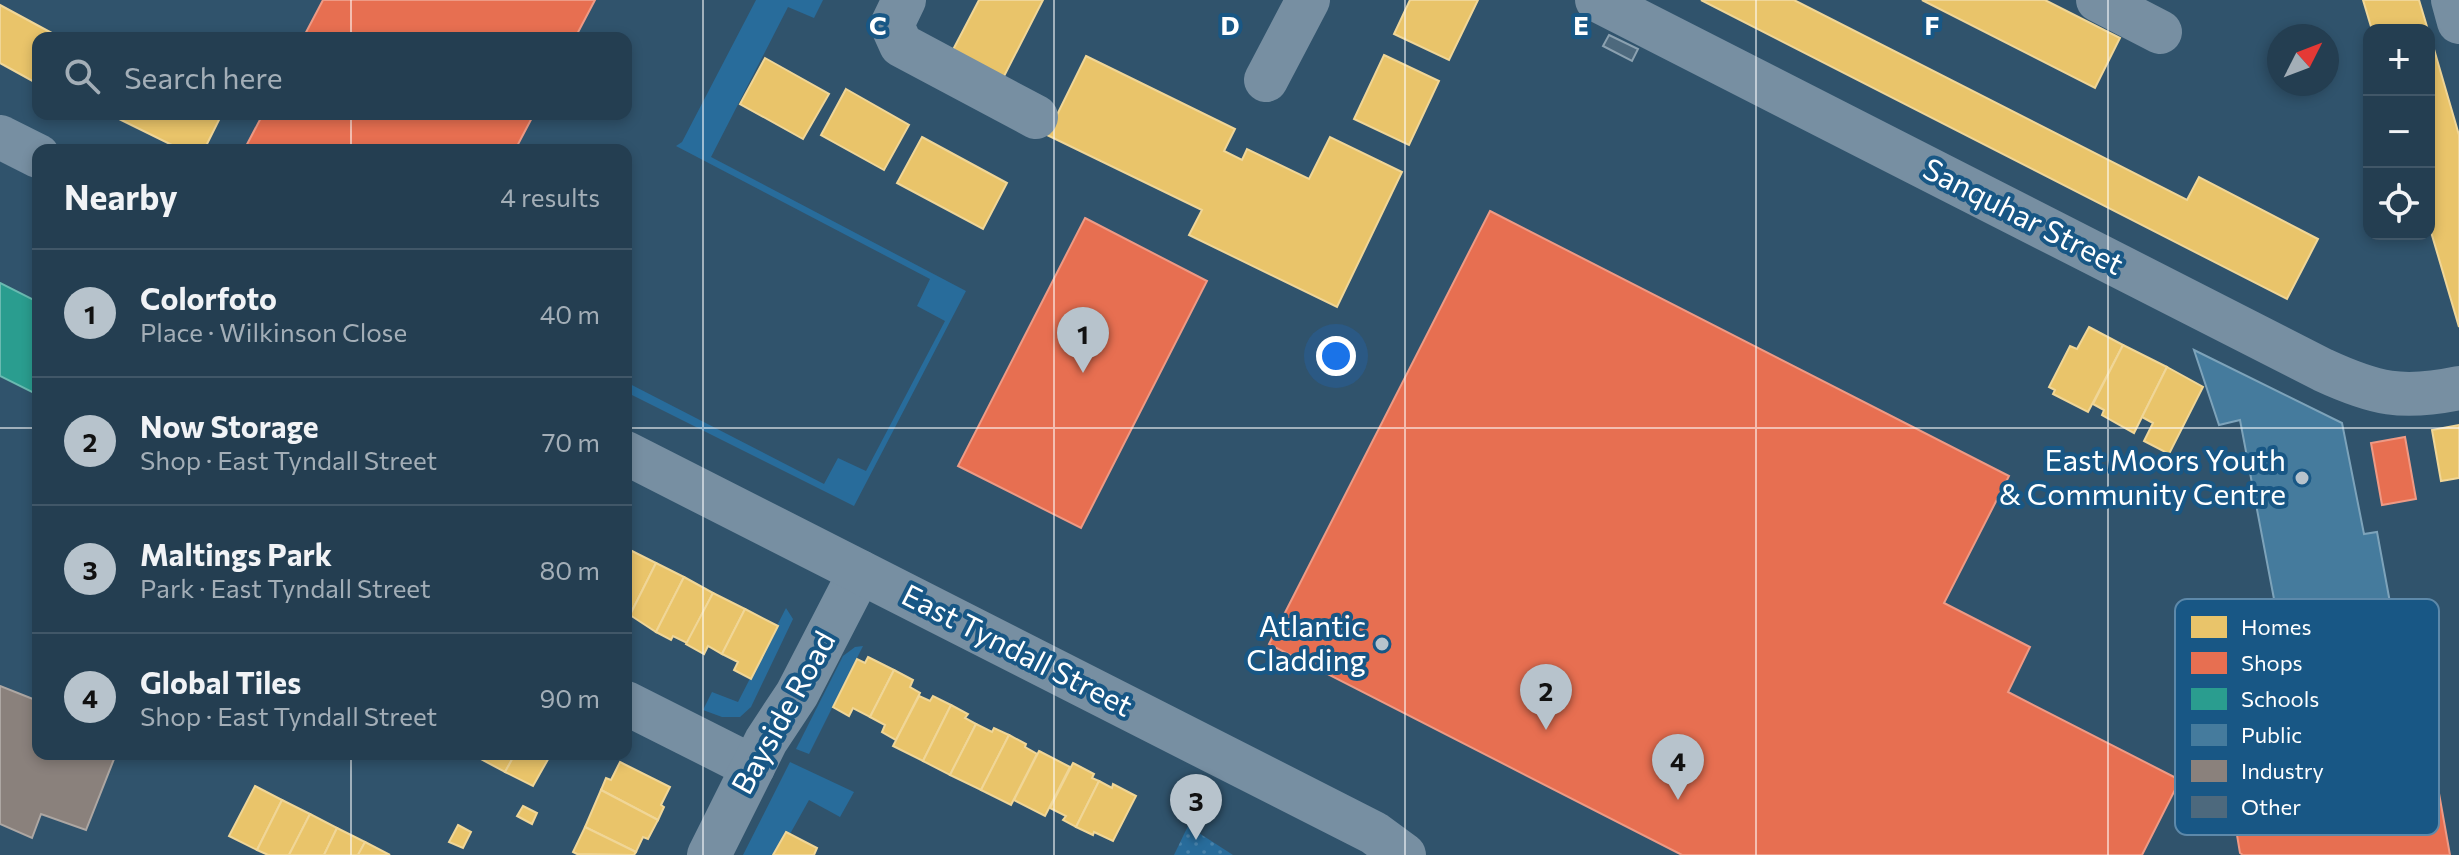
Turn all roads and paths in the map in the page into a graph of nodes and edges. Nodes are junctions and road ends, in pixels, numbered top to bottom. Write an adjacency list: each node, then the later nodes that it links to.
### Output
1 (904, 0): 9 (street)
2 (1308, 0): 8 (street)
3 (1597, 0): 12 (street, Sanquhar Street)
4 (2098, 0): 7 (street)
5 (2453, 0): 6 (street)
6 (2459, 22)
7 (2160, 32)
8 (1266, 80)
9 (1036, 117)
10 (0, 137): 11 (street)
11 (32, 153)
12 (2459, 388)
13 (632, 456): 14 (street, East Tyndall Street)
14 (860, 572): 16 (street, Bayside Road); 18 (street, East Tyndall Street)
15 (632, 706): 16 (street)
16 (753, 767): 17 (street, Bayside Road)
17 (709, 855)
18 (1404, 855)

